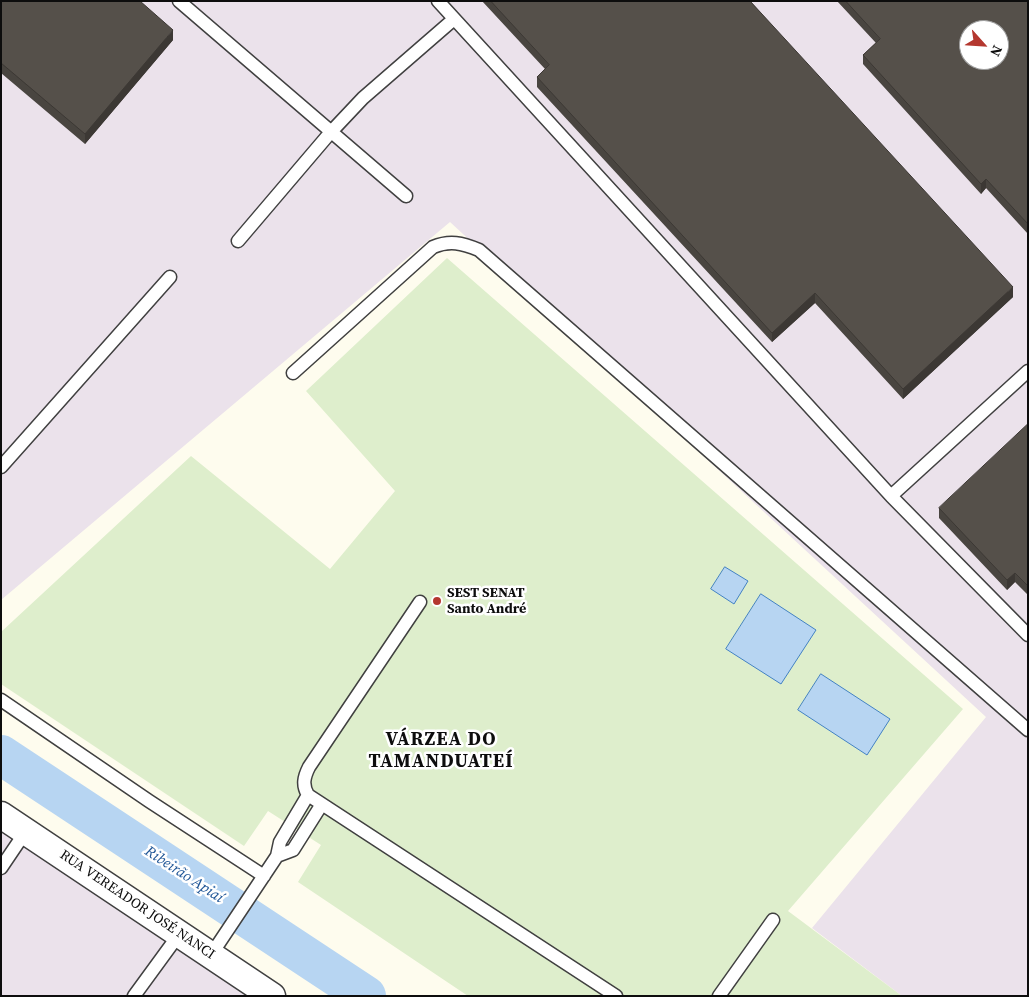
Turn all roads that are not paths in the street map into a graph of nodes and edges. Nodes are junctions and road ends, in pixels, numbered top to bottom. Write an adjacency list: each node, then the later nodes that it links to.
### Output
1 (179, 1): 4 (lane)
2 (438, 1): 3 (lane)
3 (454, 19): 4 (lane); 11 (lane)
4 (330, 132): 5 (lane); 6 (lane)
5 (406, 196)
6 (238, 241)
7 (170, 277): 10 (lane)
8 (1028, 371): 11 (lane)
9 (293, 373): 15 (lane)
10 (1, 467)
11 (891, 496): 13 (lane)
12 (420, 602): 16 (lane)
13 (1028, 635)
14 (1, 700): 22 (lane)
15 (1028, 730)
16 (308, 795): 17 (lane); 20 (lane)
17 (322, 804): 20 (lane); 28 (lane)
18 (1, 815): 19 (street, RUA VEREADOR JOSÉ NANCI)
19 (26, 831): 21 (lane); 24 (street, RUA VEREADOR JOSÉ NANCI)
20 (277, 856): 22 (lane)
21 (1, 868)
22 (264, 876): 25 (lane)
23 (773, 920): 29 (lane)
24 (180, 933): 25 (street, RUA VEREADOR JOSÉ NANCI); 26 (lane)
25 (211, 955): 27 (street, RUA VEREADOR JOSÉ NANCI)
26 (134, 996)
27 (272, 996)
28 (616, 996)
29 (719, 996)

